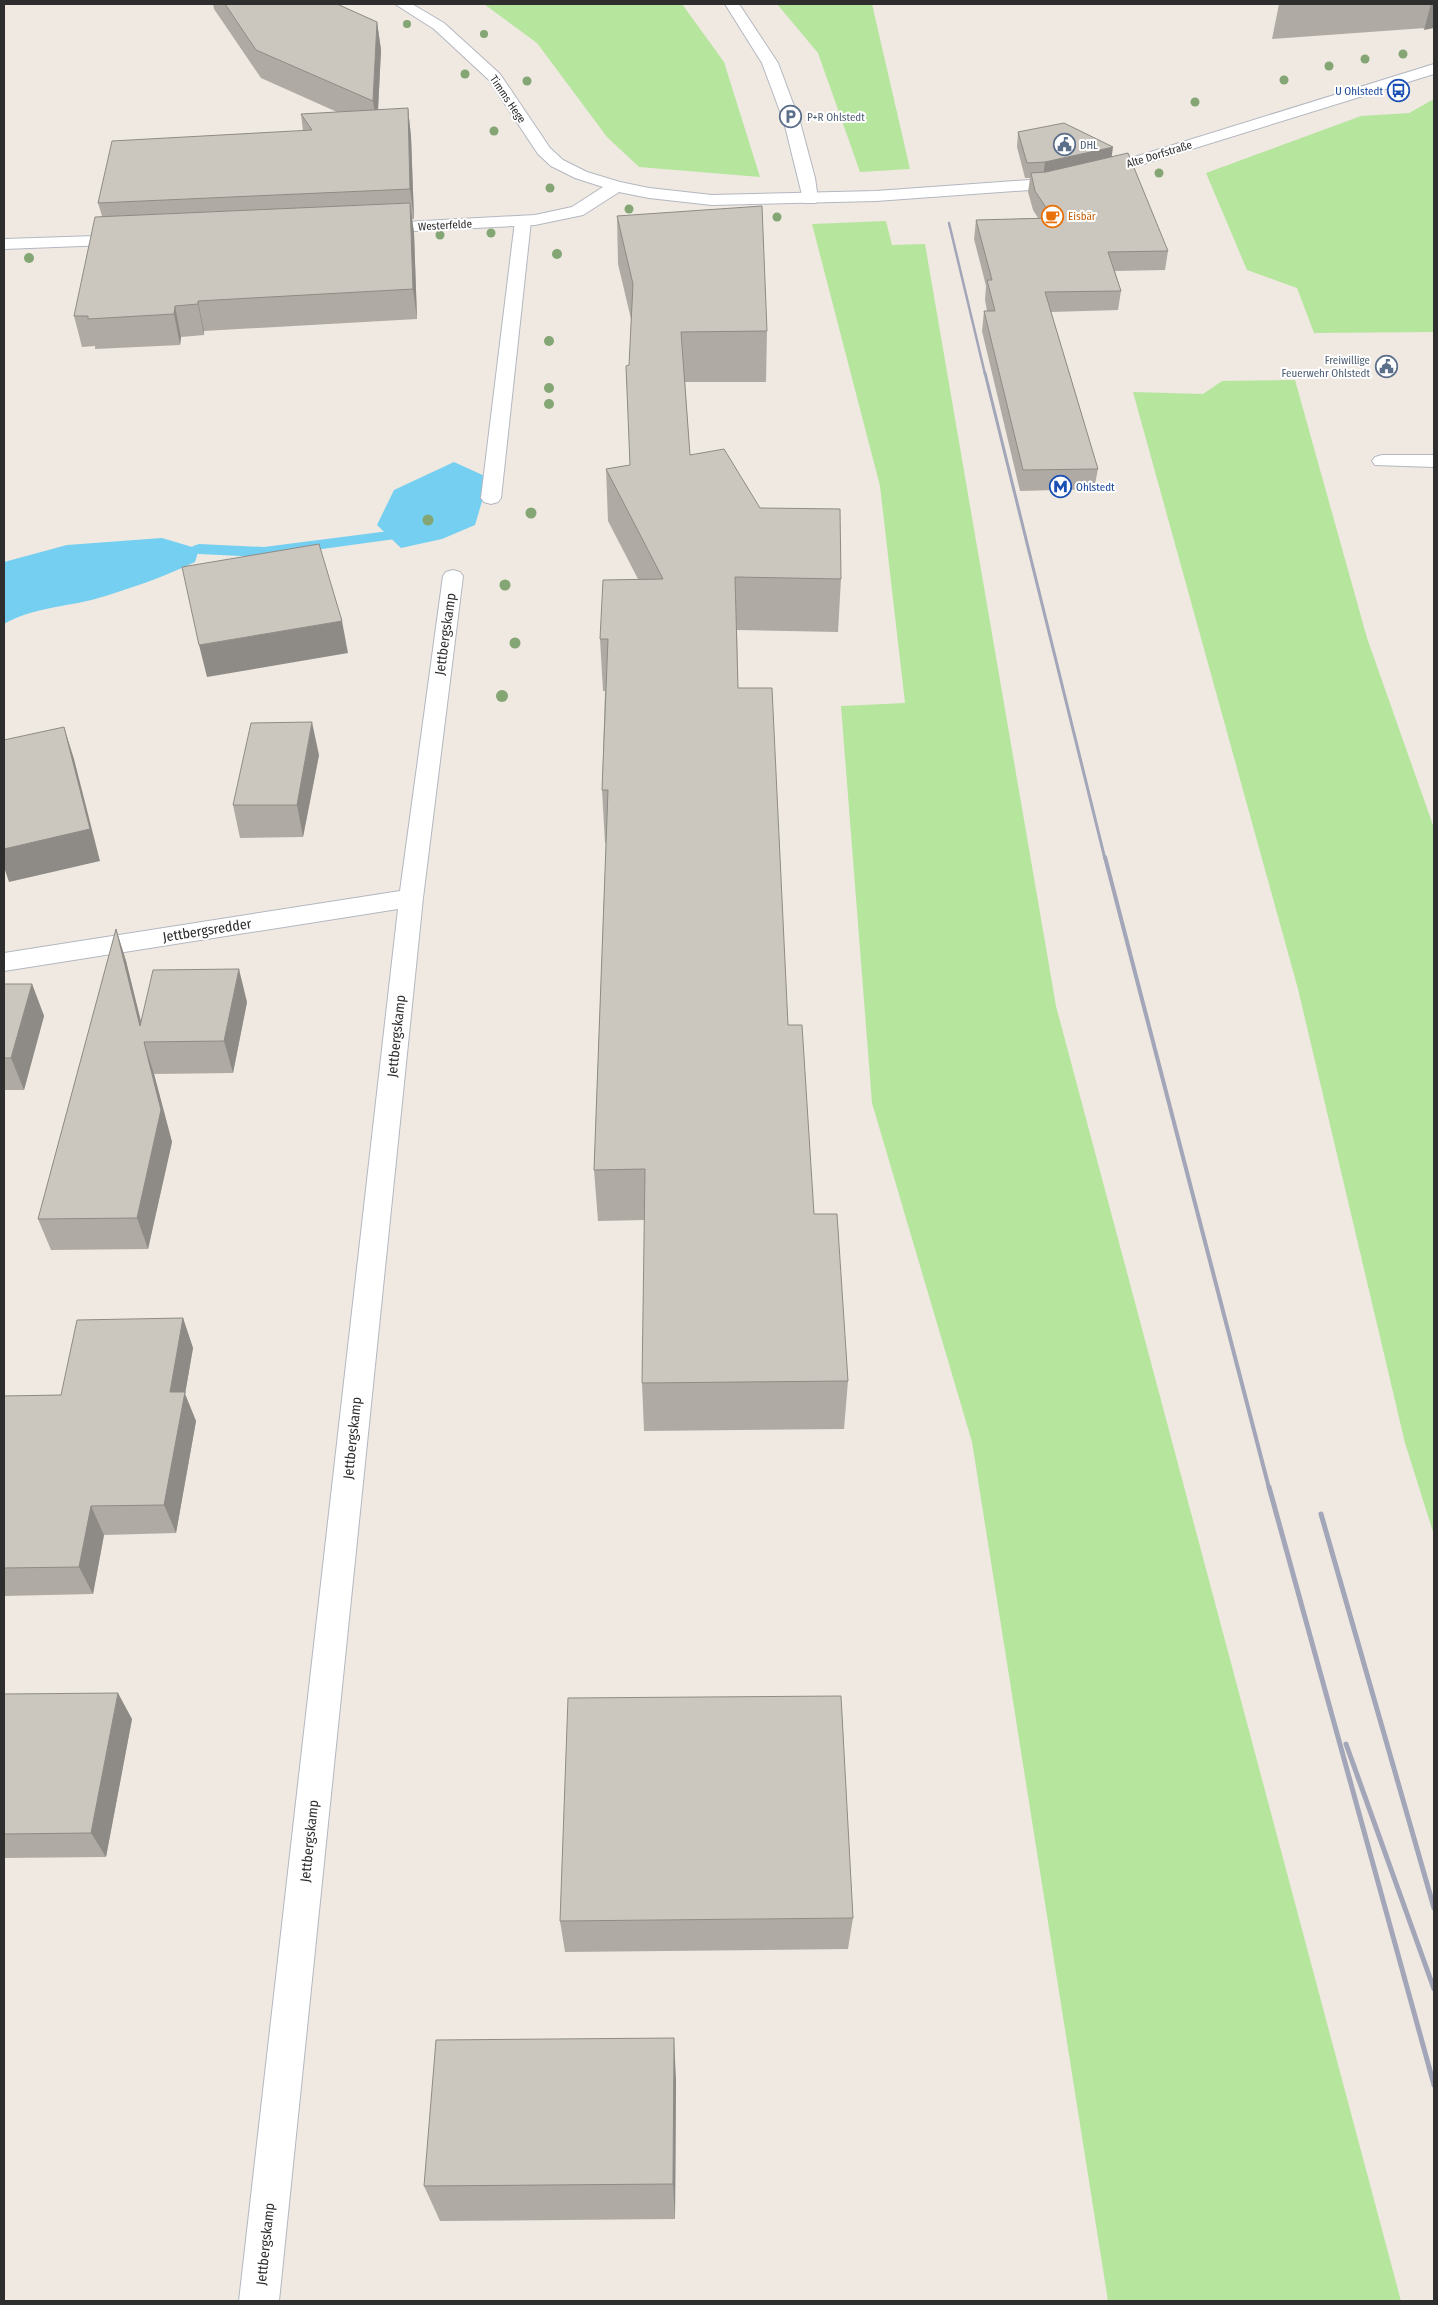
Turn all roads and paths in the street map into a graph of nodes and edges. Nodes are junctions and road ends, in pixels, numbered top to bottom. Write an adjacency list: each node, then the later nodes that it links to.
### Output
1 (402, 4): 4 (street, Timms Hege)
2 (732, 4): 5 (street)
3 (1434, 69): 5 (street, Alte Dorfstraße)
4 (616, 186): 5 (street); 6 (street, Westerfelde)
5 (810, 199)
6 (523, 221): 7 (street, Westerfelde); 12 (street)
7 (355, 229)
8 (148, 239): 9 (street)
9 (4, 244)
10 (1434, 460): 11 (street)
11 (1382, 461)
12 (490, 498)
13 (453, 576): 14 (street, Jettbergskamp)
14 (410, 898): 15 (street, Jettbergsredder); 16 (street, Jettbergskamp)
15 (4, 962)
16 (259, 2301)

